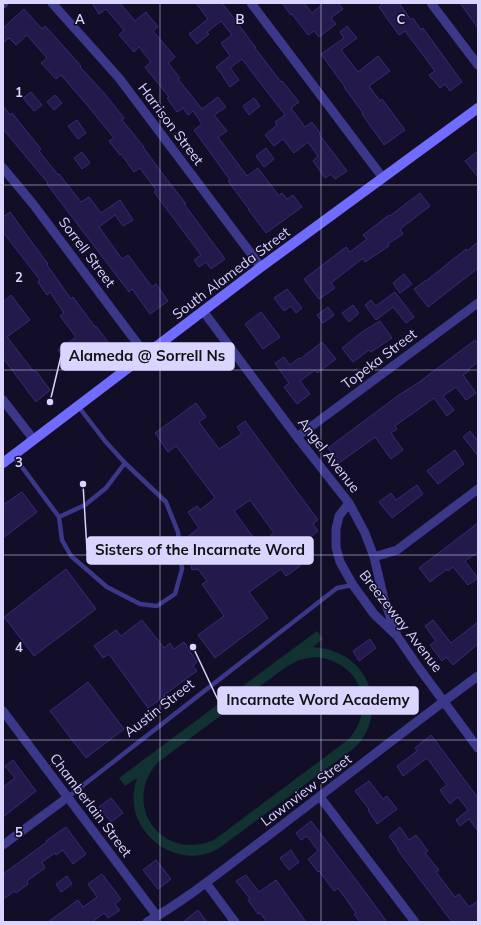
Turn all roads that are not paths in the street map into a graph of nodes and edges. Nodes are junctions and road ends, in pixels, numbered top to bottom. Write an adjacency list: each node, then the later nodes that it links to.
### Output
1 (52, 3): 8 (street, Harrison Street)
2 (252, 3): 7 (street)
3 (431, 3): 4 (street)
4 (478, 65)
5 (478, 108): 7 (main road, South Alameda Street)
6 (3, 168): 11 (street, Sorrell Street)
7 (383, 178): 8 (main road, South Alameda Street)
8 (261, 267): 10 (main road, South Alameda Street)
9 (478, 303): 14 (street, Topeka Street)
10 (203, 311): 11 (main road, South Alameda Street); 14 (street, Angel Avenue)
11 (146, 355): 13 (main road, South Alameda Street)
12 (3, 400): 15 (street)
13 (78, 406): 15 (main road, South Alameda Street); 17 (lane)
14 (297, 437): 20 (street, Angel Avenue)
15 (34, 440): 16 (main road, South Alameda Street)
16 (13, 455): 18 (main road, South Alameda Street); 21 (lane)
17 (125, 462): 21 (lane); 21 (lane)
18 (3, 463)
19 (478, 489): 22 (street)
20 (349, 503): 22 (street, Angel Avenue); 23 (street, Breezeway Avenue)
21 (60, 517)
22 (374, 558): 24 (street, Angel Avenue)
23 (353, 585): 24 (street, Breezeway Avenue); 29 (lane, Austin Street)
24 (397, 636): 26 (street, Breezeway Avenue)
25 (478, 676): 26 (street, Lawnview Street)
26 (444, 701): 28 (street, Breezeway Avenue); 30 (street, Lawnview Street)
27 (3, 711): 29 (street, Chamberlain Street)
28 (478, 748)
29 (68, 797): 31 (street, Austin Street); 33 (street, Chamberlain Street)
30 (320, 797): 32 (street, Lawnview Street); 36 (street)
31 (3, 845)
32 (206, 883): 33 (street, Lawnview Street); 35 (street)
33 (157, 916): 34 (street, Lawnview Street)
34 (148, 922)
35 (235, 922)
36 (415, 922)

